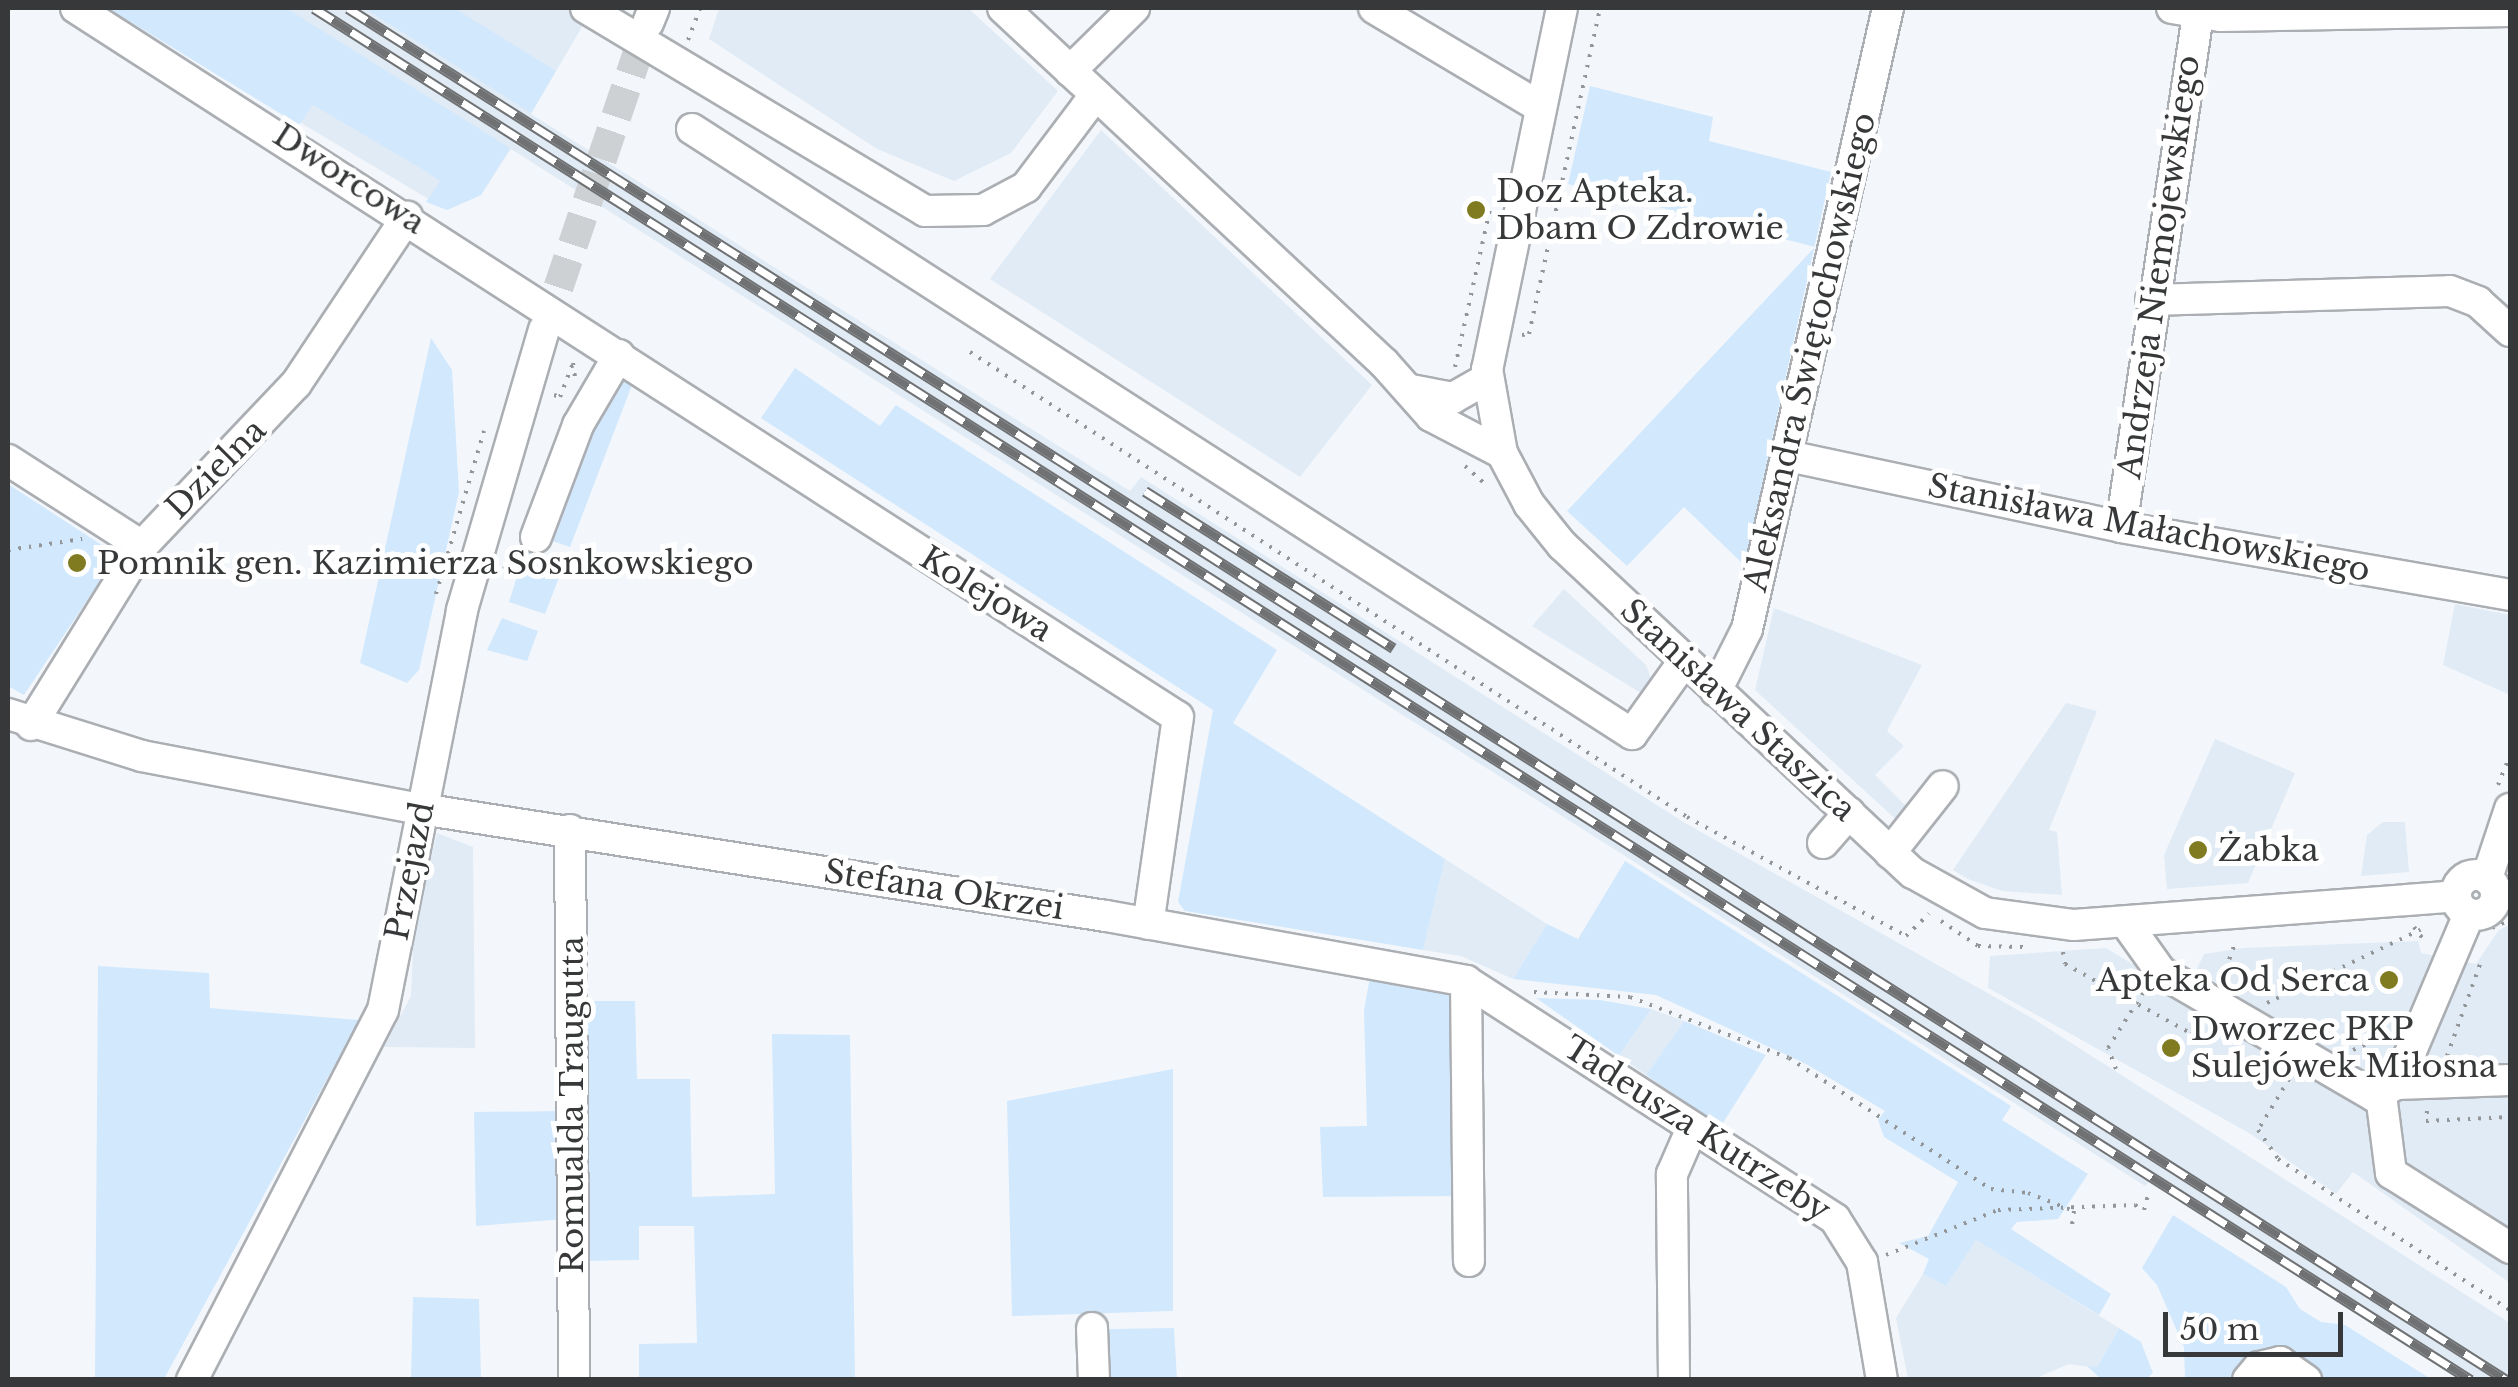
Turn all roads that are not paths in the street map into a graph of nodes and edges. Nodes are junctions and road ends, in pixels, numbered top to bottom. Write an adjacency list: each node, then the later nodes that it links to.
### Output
1 (76, 8): 14 (street, Dworcowa)
2 (586, 8): 11 (street)
3 (1002, 8): 10 (street)
4 (1134, 8): 10 (street)
5 (1374, 8): 12 (street)
6 (1562, 8): 12 (street)
7 (1888, 8): 22 (street, Aleksandra Świętochowskiego)
8 (2190, 10): 9 (street); 15 (street, Andrzeja Niemojewskiego)
9 (2510, 11)
10 (1070, 70): 11 (street)
11 (1096, 94): 20 (street)
12 (1540, 106): 19 (street)
13 (692, 129): 28 (street)
14 (407, 216): 18 (street, Dworcowa); 26 (street, Dzielna)
15 (2151, 300): 17 (street); 24 (street, Andrzeja Niemojewskiego)
16 (544, 330): 33 (street, Przejazd)
17 (2510, 332)
18 (619, 355): 25 (street); 41 (street, Kolejowa)
19 (1488, 378): 20 (street); 21 (street)
20 (1411, 390): 21 (street)
21 (1502, 452): 28 (street, Stanisława Staszica)
22 (1788, 456): 24 (street, Stanisława Małachowskiego); 29 (street, Aleksandra Świętochowskiego)
23 (8, 460): 26 (street)
24 (2121, 527): 27 (street, Stanisława Małachowskiego)
25 (536, 537)
26 (142, 546): 30 (street, Dzielna)
27 (2510, 595)
28 (1684, 661): 29 (street, Stanisława Staszica)
29 (1716, 691): 34 (street, Stanisława Staszica)
30 (19, 719): 33 (street, Stefana Okrzei)
31 (1943, 786): 37 (street)
32 (2504, 799): 38 (street)
33 (421, 809): 35 (street, Stefana Okrzei); 49 (street, Przejazd)
34 (1850, 813): 36 (street); 37 (street, Stanisława Staszica)
35 (570, 830): 41 (street, Stefana Okrzei); 50 (street, Romualda Traugutta)
36 (1822, 843)
37 (1890, 854): 40 (street, Stanisława Staszica)
38 (2498, 888): 39 (street)
39 (2463, 905): 40 (street, Stanisława Staszica); 44 (street)
40 (2126, 923): 44 (street)
41 (1148, 924): 42 (street, Stefana Okrzei)
42 (1466, 981): 45 (street, Tadeusza Kutrzeby); 47 (street)
43 (2510, 1080): 44 (street)
44 (2389, 1090): 46 (street)
45 (1692, 1128): 52 (street); 53 (street, Tadeusza Kutrzeby)
46 (2510, 1248)
47 (1469, 1261)
48 (1092, 1328): 51 (street)
49 (192, 1380)
50 (574, 1380)
51 (1094, 1380)
52 (1674, 1380)
53 (1882, 1380)
54 (2248, 1380): 55 (street)
55 (2306, 1380)

